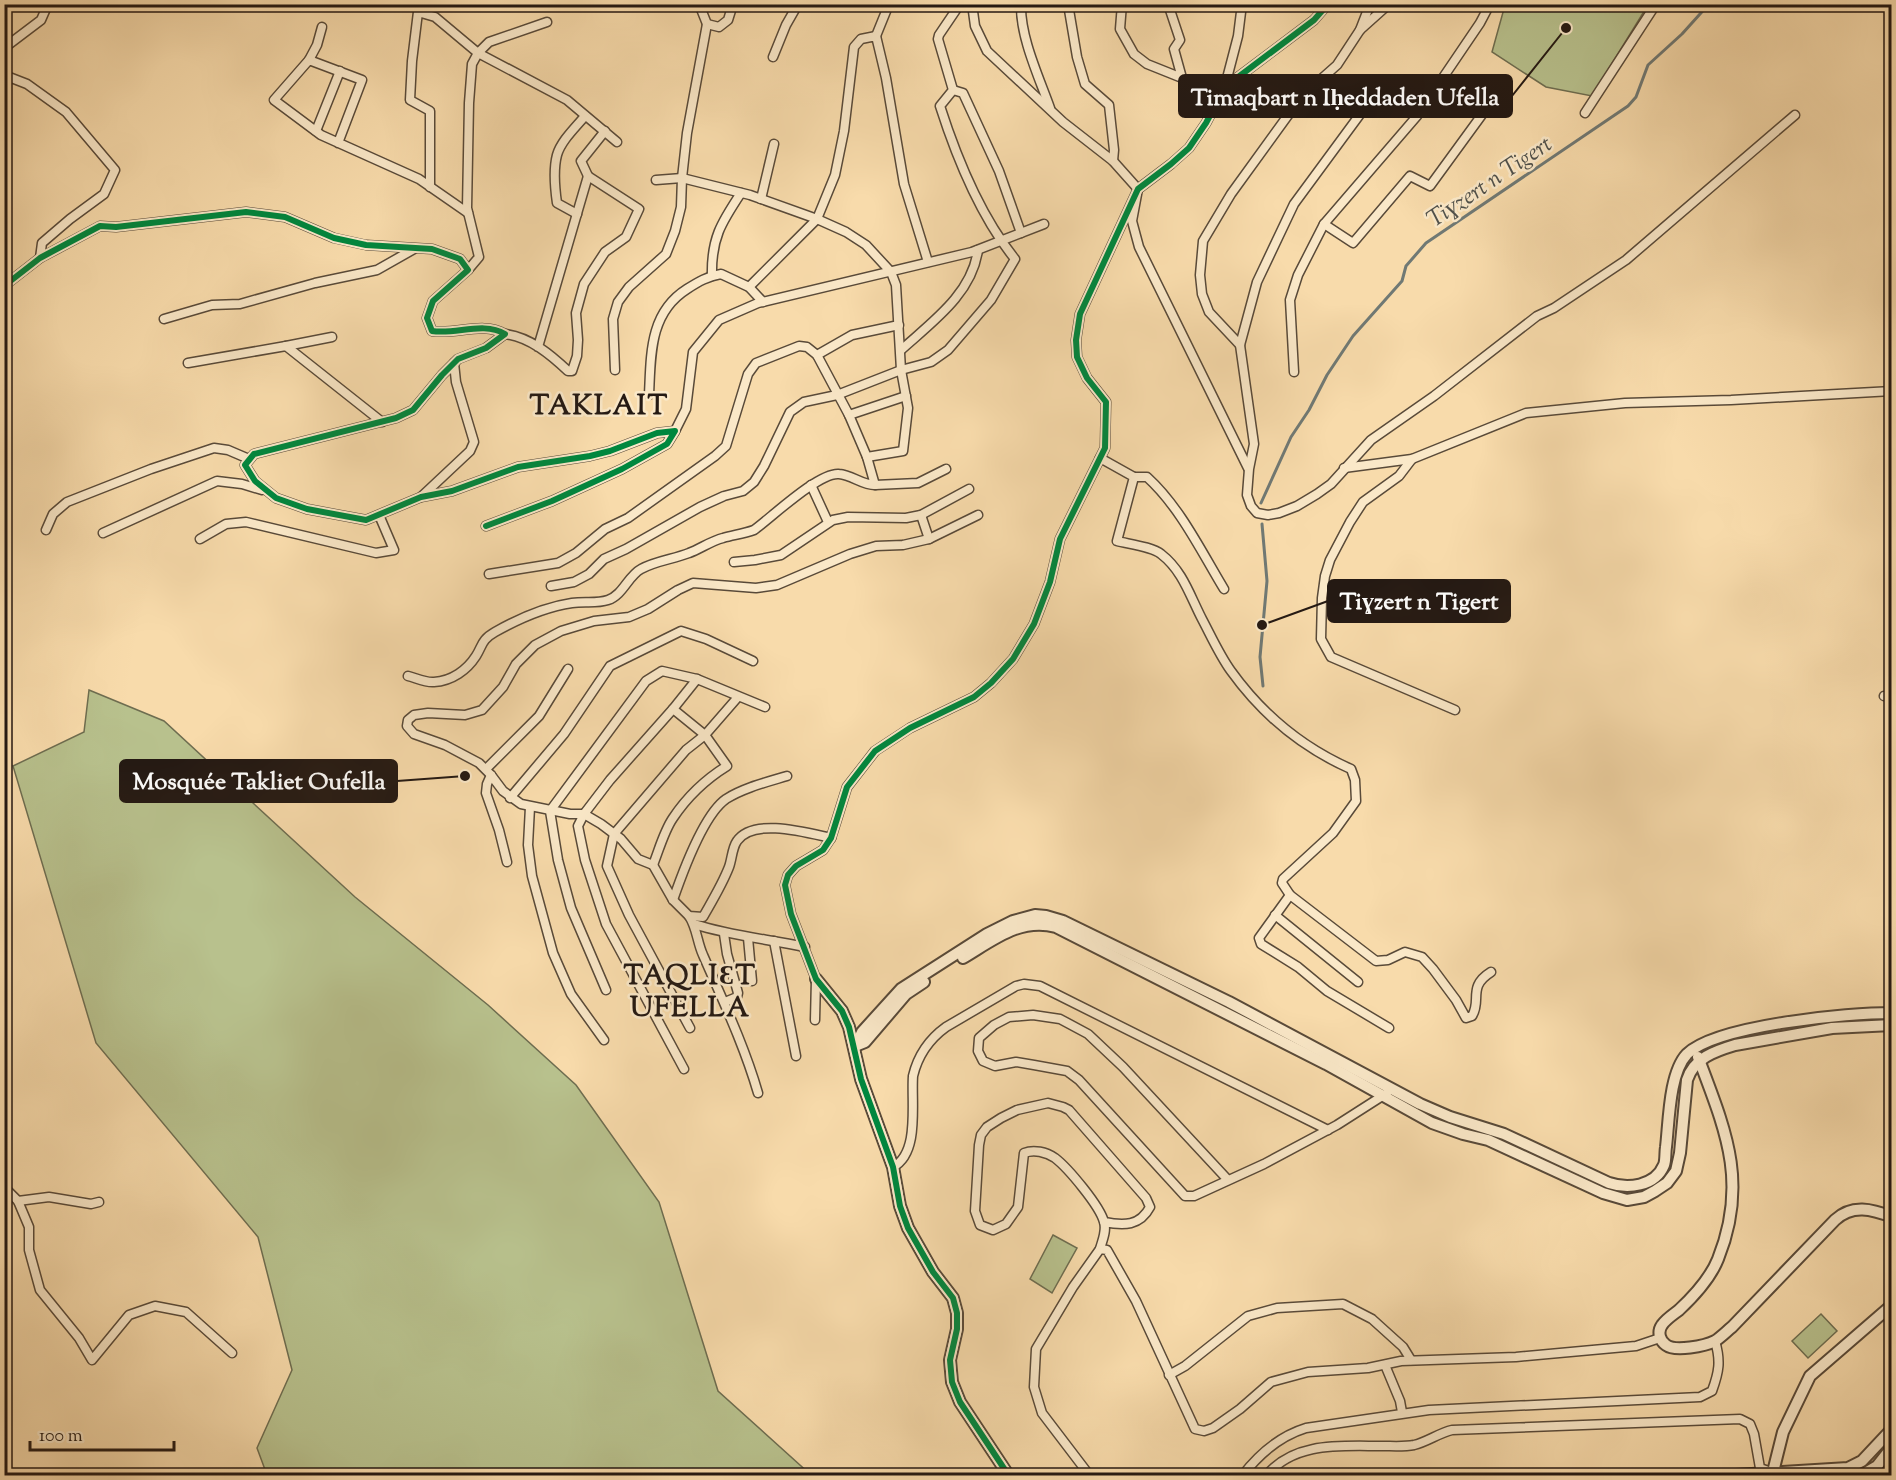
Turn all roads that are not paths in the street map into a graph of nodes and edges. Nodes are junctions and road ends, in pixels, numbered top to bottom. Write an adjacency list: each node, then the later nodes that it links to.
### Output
1 (48, 4): 23 (street)
2 (699, 4): 19 (street)
3 (733, 4): 19 (street)
4 (798, 4): 25 (street)
5 (889, 4): 22 (street)
6 (960, 4): 31 (street)
7 (972, 4): 34 (street)
8 (1021, 4): 34 (street)
9 (1068, 4): 44 (street)
10 (1122, 4): 29 (street)
11 (1168, 4): 29 (street)
12 (1242, 4): 30 (street)
13 (1328, 4): 30 (street)
14 (1367, 4): 21 (street)
15 (1389, 4): 21 (street)
16 (1490, 4): 56 (street)
17 (1656, 4): 36 (street)
18 (548, 22): 24 (street)
19 (707, 24): 46 (street)
20 (322, 27): 26 (street)
21 (1360, 30): 73 (street)
22 (876, 36): 54 (street); 62 (street)
23 (4, 48)
24 (478, 53): 38 (street); 48 (street); 52 (street)
25 (773, 57)
26 (309, 60): 27 (street); 39 (street)
27 (340, 71): 39 (street); 42 (street)
28 (4, 72): 61 (street)
29 (1182, 78): 33 (street)
30 (1225, 87): 33 (street)
31 (953, 90): 57 (street); 58 (street)
32 (1500, 90): 56 (street)
33 (1214, 107): 49 (street)
34 (1052, 111): 44 (street)
35 (1361, 113): 73 (street)
36 (1585, 113)
37 (1795, 114): 94 (street)
38 (585, 116): 40 (street); 53 (street)
39 (316, 131): 42 (street)
40 (605, 131): 41 (street); 45 (street)
41 (617, 142)
42 (338, 143): 48 (street)
43 (774, 144): 51 (street)
44 (1113, 161): 49 (street)
45 (588, 176): 53 (street); 75 (street)
46 (682, 178): 47 (street); 50 (street); 80 (street)
47 (656, 180)
48 (430, 187): 52 (street)
49 (1138, 189): 91 (street); 96 (street)
50 (741, 193): 51 (street); 65 (street)
51 (761, 199): 54 (street)
52 (468, 213): 63 (street)
53 (577, 214): 75 (street)
54 (817, 219): 64 (street); 67 (street)
55 (1044, 224): 57 (street)
56 (1324, 224): 82 (street)
57 (1021, 233): 58 (street)
58 (1000, 241): 60 (street); 81 (street)
59 (414, 248): 61 (street); 63 (street); 69 (street)
60 (978, 250): 62 (street); 76 (street)
61 (40, 258): 66 (street)
62 (928, 262): 64 (street)
63 (468, 270): 71 (street)
64 (891, 272): 68 (street); 70 (street)
65 (712, 276): 67 (street); 85 (street)
66 (4, 286)
67 (749, 287): 68 (street)
68 (763, 302): 89 (street)
69 (164, 319)
70 (899, 325): 76 (street); 77 (street)
71 (505, 334): 75 (street); 79 (street)
72 (332, 337): 74 (street)
73 (1240, 345): 96 (street)
74 (286, 346): 78 (street); 88 (street)
75 (538, 347)
76 (901, 350): 81 (street)
77 (817, 355): 84 (street); 113 (street)
78 (188, 363)
79 (454, 363): 88 (street); 102 (street)
80 (615, 370)
81 (902, 370): 84 (street); 86 (street)
82 (1294, 372)
83 (1892, 391): 93 (street)
84 (837, 394): 87 (street); 114 (street)
85 (649, 395)
86 (906, 396): 87 (street); 90 (street)
87 (849, 415): 90 (street)
88 (381, 422): 92 (street)
89 (675, 430): 102 (street); 107 (street)
90 (867, 457): 99 (street)
91 (1100, 458): 97 (street); 132 (street)
92 (249, 459): 101 (street); 108 (street)
93 (1412, 459): 94 (street); 123 (street)
94 (1344, 468): 96 (street)
95 (946, 469): 99 (street)
96 (1249, 469)
97 (1134, 477): 115 (street); 135 (street)
98 (811, 484): 99 (street); 106 (street); 118 (street)
99 (875, 486)
100 (969, 489): 104 (street)
101 (268, 492): 103 (street); 109 (street)
102 (421, 498): 103 (street)
103 (379, 515): 110 (street)
104 (921, 515): 106 (street); 111 (street)
105 (978, 515): 111 (street)
106 (828, 522): 112 (street)
107 (486, 526)
108 (46, 530)
109 (103, 533)
110 (200, 539)
111 (929, 539): 125 (street)
112 (734, 562)
113 (489, 574)
114 (551, 586)
115 (1224, 589)
116 (753, 662): 127 (street)
117 (568, 669): 125 (street)
118 (408, 676)
119 (697, 679): 120 (street); 122 (street); 129 (street)
120 (738, 697): 121 (street); 124 (street)
121 (765, 707)
122 (673, 709): 124 (street); 130 (street)
123 (1455, 710)
124 (705, 735): 131 (street); 134 (street)
125 (488, 772): 127 (street); 133 (street)
126 (787, 776): 136 (street)
127 (510, 798): 128 (street)
128 (530, 807): 129 (street); 156 (street)
129 (550, 811): 130 (street); 149 (street)
130 (584, 814): 131 (street); 161 (street)
131 (614, 834): 134 (street); 154 (street)
132 (831, 838): 139 (street); 144 (street)
133 (507, 862)
134 (653, 865): 136 (street)
135 (1290, 895): 137 (street); 145 (street)
136 (673, 900): 138 (street)
137 (1275, 915): 148 (street); 155 (street)
138 (689, 916): 139 (street); 140 (street)
139 (703, 917): 140 (street)
140 (694, 924): 141 (street); 150 (street)
141 (724, 934): 142 (street); 150 (street)
142 (748, 938): 143 (street); 147 (street)
143 (774, 941): 144 (street); 159 (street)
144 (805, 947): 146 (street)
145 (1491, 972)
146 (816, 979): 152 (street); 157 (street)
147 (752, 981)
148 (1358, 982)
149 (606, 990)
150 (724, 1002): 163 (street)
151 (1892, 1012): 158 (street)
152 (815, 1020)
153 (1892, 1025): 160 (street)
154 (690, 1028)
155 (1389, 1028)
156 (604, 1040)
157 (855, 1047): 162 (street); 165 (street)
158 (1695, 1049): 160 (street); 162 (street)
159 (796, 1056)
160 (1699, 1061): 162 (street); 174 (street)
161 (684, 1069)
162 (1388, 1093): 164 (street)
163 (758, 1094)
164 (1328, 1130): 165 (street); 166 (street)
165 (893, 1167): 184 (street)
166 (1228, 1180): 166 (street)
167 (4, 1190): 168 (street)
168 (18, 1202): 169 (street); 176 (street)
169 (99, 1202)
170 (1892, 1217): 175 (street)
171 (1104, 1222): 171 (street); 172 (street)
172 (1100, 1249): 179 (street); 185 (street)
173 (1892, 1305): 183 (street)
174 (1660, 1338): 175 (street); 177 (street)
175 (1715, 1341): 180 (street)
176 (232, 1353)
177 (1411, 1360): 178 (street); 179 (street)
178 (1385, 1365): 179 (street); 180 (street)
179 (1169, 1375)
180 (1402, 1412): 186 (street)
181 (1892, 1429): 183 (street)
182 (1892, 1447): 191 (street)
183 (1772, 1474): 187 (street); 190 (street)
184 (1009, 1476)
185 (1090, 1476)
186 (1242, 1476)
187 (1266, 1476)
188 (1486, 1476): 189 (street)
189 (1589, 1476)
190 (1719, 1476)
191 (1860, 1476)

